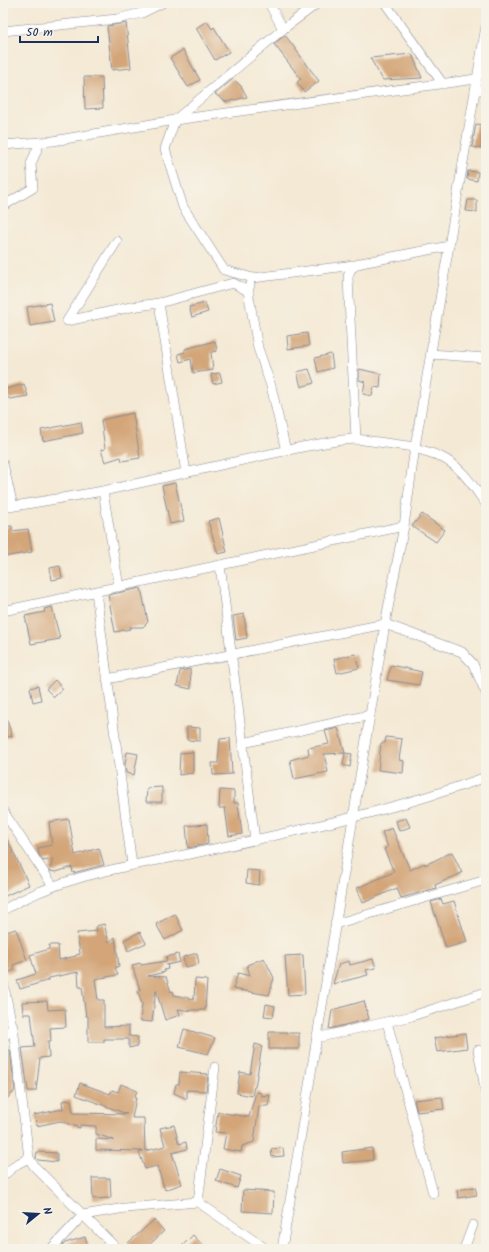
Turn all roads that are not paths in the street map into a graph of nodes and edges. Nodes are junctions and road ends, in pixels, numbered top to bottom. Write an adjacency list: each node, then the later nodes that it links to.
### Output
1 (162, 3): 7 (street)
2 (269, 3): 6 (street)
3 (318, 3): 6 (street)
4 (385, 3): 9 (street)
5 (486, 26): 8 (street)
6 (283, 29): 12 (street)
7 (3, 31)
8 (476, 79): 9 (street); 10 (street)
9 (443, 84): 12 (street)
10 (474, 90): 11 (street); 17 (street)
11 (486, 90)
12 (175, 120): 13 (street); 19 (street)
13 (40, 142): 14 (street); 15 (street)
14 (3, 145)
15 (3, 206)
16 (117, 241): 21 (street)
17 (448, 246): 18 (street); 22 (street)
18 (354, 265): 19 (street); 24 (street)
19 (253, 278): 20 (street)
20 (248, 290): 21 (street); 26 (street)
21 (159, 303): 28 (street)
22 (431, 354): 23 (street); 25 (street)
23 (486, 358)
24 (356, 439): 25 (street); 26 (street)
25 (415, 447): 30 (street); 33 (street)
26 (286, 451): 28 (street)
27 (3, 464): 31 (street)
28 (186, 473): 29 (street)
29 (103, 491): 31 (street); 35 (street)
30 (486, 504)
31 (13, 506): 32 (street)
32 (3, 508)
33 (404, 526): 34 (street); 38 (street)
34 (220, 565): 35 (street); 39 (street)
35 (119, 587): 36 (street)
36 (96, 592): 37 (street); 40 (street)
37 (3, 611)
38 (385, 624): 39 (street); 41 (street); 42 (street)
39 (231, 654): 40 (street); 43 (street)
40 (107, 679): 48 (street)
41 (486, 693)
42 (370, 715): 43 (street); 46 (street)
43 (243, 742): 47 (street)
44 (486, 777): 46 (street)
45 (3, 811): 50 (street)
46 (353, 818): 47 (street); 52 (street)
47 (255, 840): 48 (street)
48 (132, 865): 50 (street)
49 (486, 880): 52 (street)
50 (53, 886): 51 (street)
51 (3, 910)
52 (335, 924): 58 (street)
53 (3, 982): 56 (street)
54 (486, 992): 55 (street)
55 (387, 1022): 58 (street); 64 (street)
56 (13, 1027): 57 (street); 62 (street)
57 (3, 1038)
58 (316, 1038): 71 (street)
59 (478, 1050): 61 (street)
60 (215, 1067): 65 (street)
61 (486, 1094)
62 (30, 1158): 63 (street); 66 (street)
63 (3, 1176)
64 (433, 1193)
65 (198, 1202): 66 (street); 70 (street)
66 (83, 1215): 68 (street); 69 (street)
67 (473, 1225): 72 (street)
68 (51, 1249)
69 (117, 1249)
70 (266, 1249)
71 (282, 1249)
72 (464, 1249)

